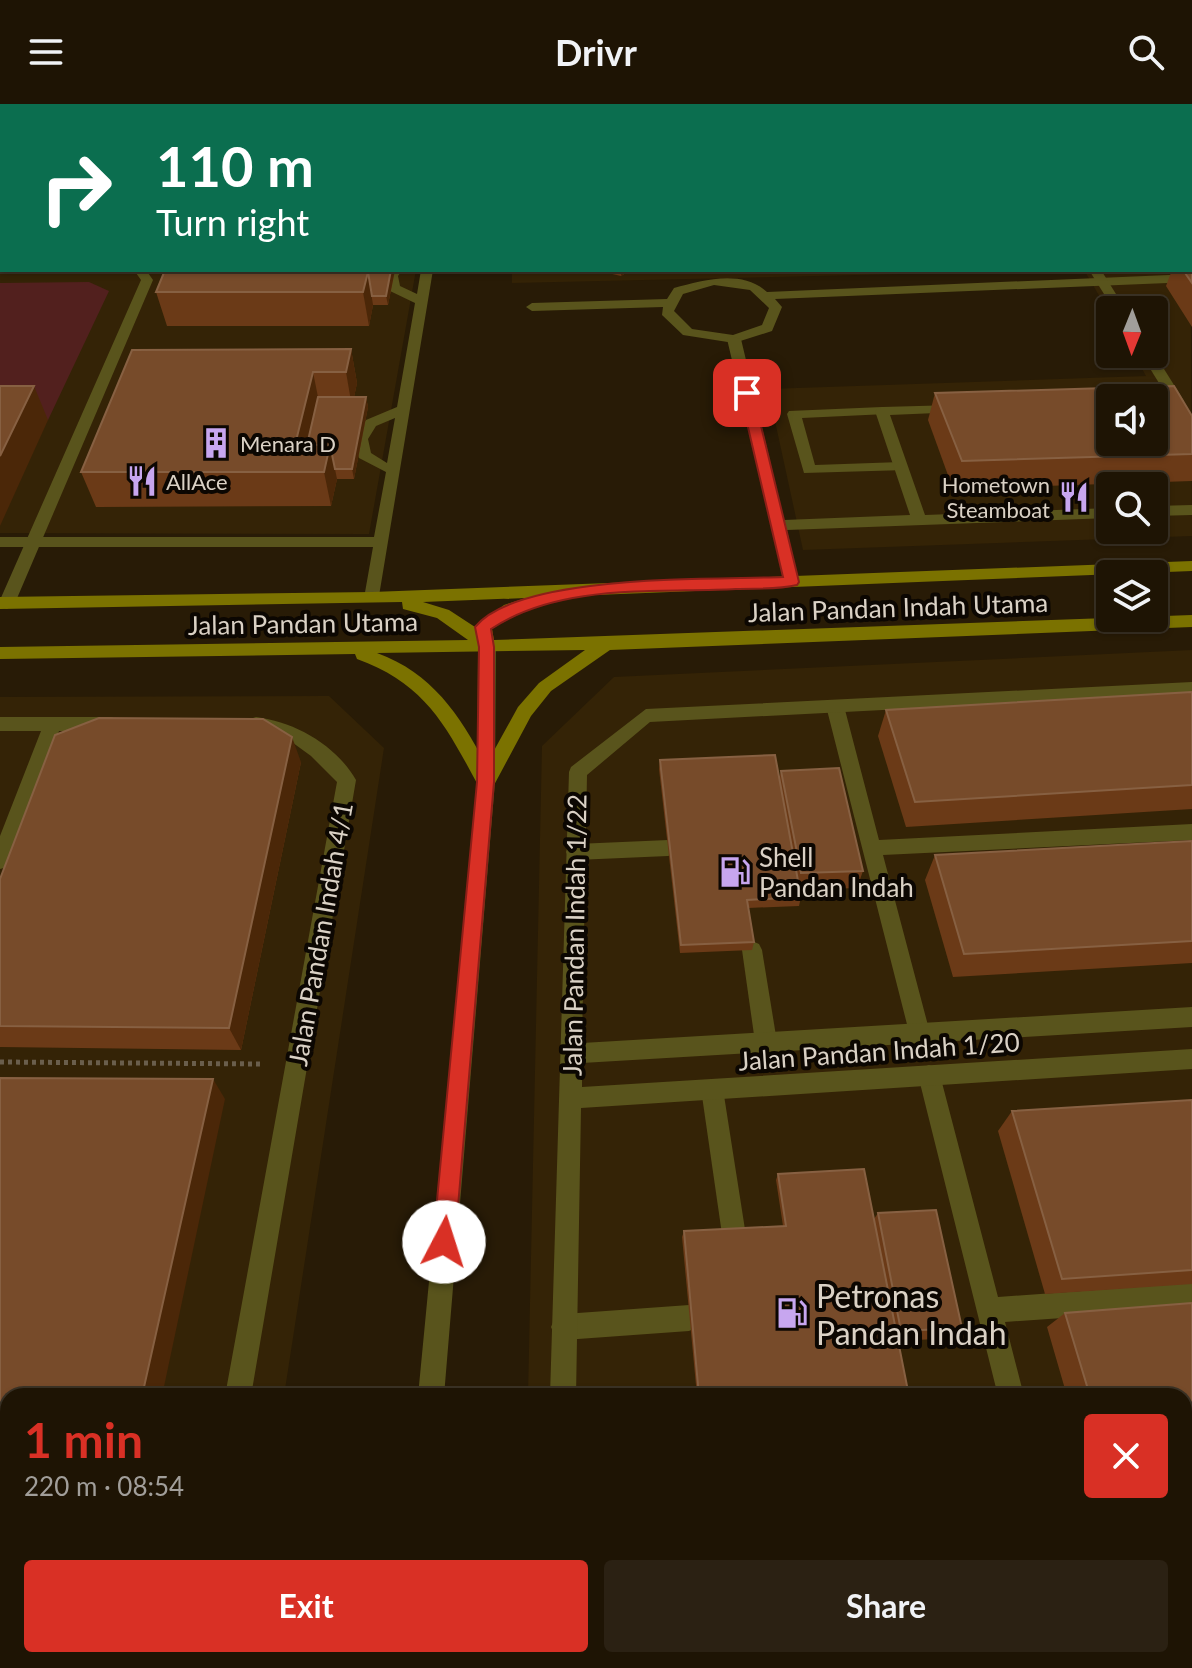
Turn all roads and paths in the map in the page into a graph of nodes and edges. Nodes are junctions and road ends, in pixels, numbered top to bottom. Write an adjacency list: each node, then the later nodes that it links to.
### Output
1 (141, 272): 25 (street)
2 (395, 272): 8 (street)
3 (427, 272): 8 (street)
4 (1099, 275): 5 (street); 6 (street); 7 (street)
5 (1192, 278)
6 (764, 296): 9 (street); 11 (street)
7 (1112, 296)
8 (422, 301): 15 (street)
9 (672, 303): 10 (street); 11 (street)
10 (532, 307)
11 (734, 339): 23 (street)
12 (1156, 368): 13 (street)
13 (1176, 404)
14 (973, 408): 16 (street)
15 (403, 410): 18 (street); 18 (street)
16 (882, 411): 17 (street); 17 (street)
17 (901, 467): 22 (street)
18 (393, 470): 26 (street)
19 (1192, 510): 20 (street)
20 (1168, 511)
21 (1096, 514): 22 (street)
22 (919, 520): 23 (street)
23 (778, 525): 28 (street)
24 (0, 542): 25 (street)
25 (35, 542): 26 (street); 32 (street)
26 (381, 542): 30 (street)
27 (1192, 566): 28 (main road, Jalan Pandan Indah Utama)
28 (791, 582): 29 (main road, Jalan Pandan Indah Utama)
29 (600, 590): 30 (main road, Jalan Pandan Utama); 35 (main road)
30 (372, 598): 31 (main road, Jalan Pandan Utama)
31 (337, 599): 32 (main road, Jalan Pandan Utama); 35 (main road)
32 (4, 603)
33 (1192, 621): 34 (main road, Jalan Pandan Indah Utama)
34 (606, 644): 35 (main road, Jalan Pandan Utama); 44 (main road)
35 (487, 647): 36 (main road, Jalan Pandan Utama); 44 (street)
36 (324, 649): 37 (main road, Jalan Pandan Utama); 44 (main road)
37 (0, 653)
38 (1192, 688): 39 (street, Jalan Pandan Indah 1/22)
39 (835, 706): 47 (street); 48 (street, Jalan Pandan Indah 1/22)
40 (53, 723): 41 (street); 42 (street); 49 (street)
41 (0, 724)
42 (128, 724)
43 (233, 724): 57 (street, Jalan Pandan Indah 4/1)
44 (486, 782): 67 (street)
45 (1192, 832): 47 (street)
46 (668, 848): 48 (street)
47 (871, 848): 52 (street)
48 (576, 852): 54 (street, Jalan Pandan Indah 1/22)
49 (0, 861)
50 (752, 950): 53 (street)
51 (1192, 1017): 52 (street, Jalan Pandan Indah 1/20)
52 (919, 1033): 53 (street, Jalan Pandan Indah 1/20)
53 (766, 1042): 54 (street, Jalan Pandan Indah 1/20)
54 (571, 1054): 60 (street, Jalan Pandan Indah 1/22)
55 (1192, 1059): 58 (street, Jalan Pandan Indah 1/20)
56 (0, 1062): 57 (path)
57 (297, 1064): 66 (street, Jalan Pandan Indah 4/1)
58 (929, 1075): 59 (street, Jalan Pandan Indah 1/20); 63 (street)
59 (712, 1089): 60 (street, Jalan Pandan Indah 1/20); 61 (street)
60 (570, 1098): 65 (street, Jalan Pandan Indah 1/22)
61 (742, 1284)
62 (1192, 1296): 63 (street)
63 (989, 1310): 69 (street)
64 (689, 1318): 65 (street)
65 (564, 1327): 68 (street, Jalan Pandan Indah 1/22)
66 (239, 1388)
67 (432, 1388)
68 (563, 1388)
69 (1009, 1388)

